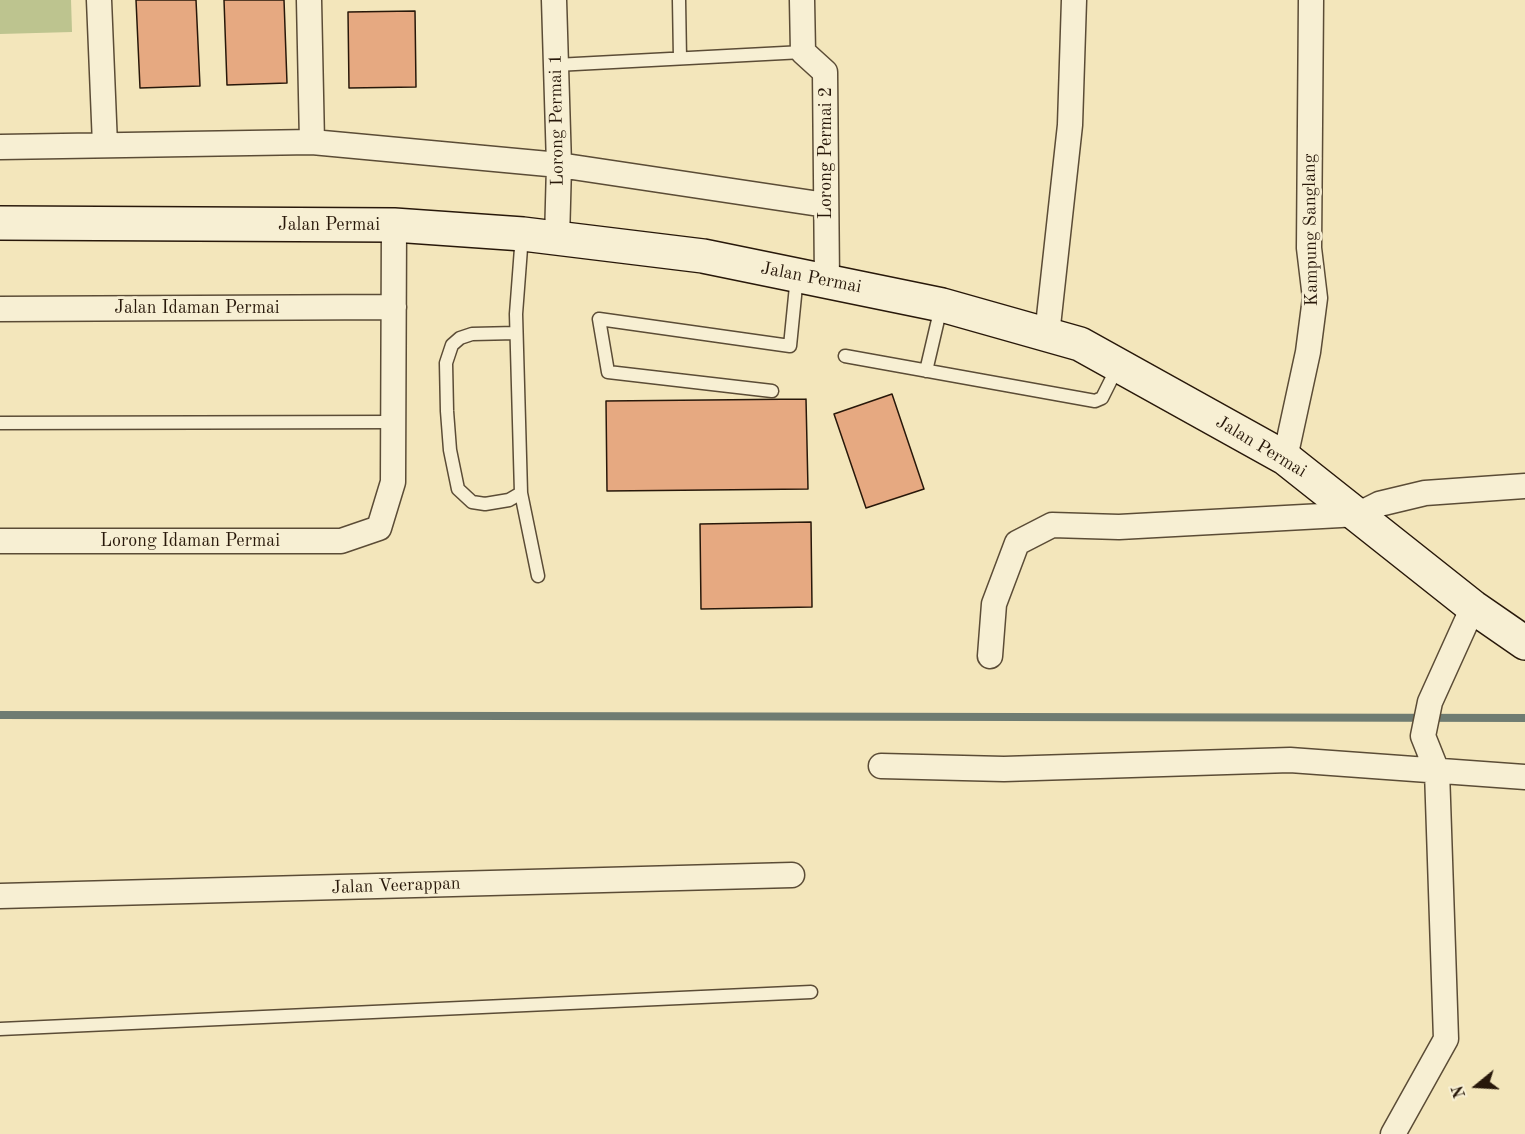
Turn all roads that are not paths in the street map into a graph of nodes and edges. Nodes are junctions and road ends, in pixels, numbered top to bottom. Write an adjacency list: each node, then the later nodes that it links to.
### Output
1 (99, 0): 12 (street)
2 (309, 0): 11 (street)
3 (554, 0): 10 (street, Lorong Permai 1)
4 (679, 0): 9 (lane)
5 (802, 0): 8 (street)
6 (1074, 0): 25 (street)
7 (1311, 0): 32 (street, Kampung Sanglang)
8 (803, 52): 9 (lane); 15 (street, Lorong Permai 2)
9 (680, 58): 10 (lane)
10 (556, 65): 14 (street, Lorong Permai 1)
11 (312, 142): 12 (street); 14 (street)
12 (105, 145): 13 (street)
13 (0, 147)
14 (559, 165): 15 (street); 19 (street, Lorong Permai 1)
15 (826, 205): 20 (street, Lorong Permai 2)
16 (0, 223): 17 (street, Jalan Permai)
17 (394, 225): 18 (street, Jalan Permai); 22 (street)
18 (523, 234): 19 (street, Jalan Permai); 24 (lane)
19 (557, 240): 20 (street, Jalan Permai)
20 (812, 278): 21 (street, Jalan Permai); 29 (lane)
21 (942, 305): 25 (street, Jalan Permai); 28 (lane)
22 (394, 307): 23 (street, Jalan Idaman Permai); 30 (street)
23 (0, 309)
24 (516, 333): 34 (lane); 34 (lane)
25 (1047, 335): 27 (street, Jalan Permai)
26 (845, 356): 28 (lane)
27 (1118, 365): 28 (lane); 32 (street, Jalan Permai)
28 (926, 371)
29 (771, 391)
30 (394, 422): 31 (lane); 36 (street, Lorong Idaman Permai)
31 (0, 423)
32 (1285, 458): 35 (street, Jalan Permai)
33 (1525, 486): 35 (street)
34 (521, 493): 37 (lane)
35 (1359, 514): 38 (street, Jalan Permai); 40 (street)
36 (0, 541)
37 (538, 576)
38 (1473, 606): 39 (street, Jalan Permai); 42 (street)
39 (1525, 643)
40 (990, 656)
41 (882, 766): 42 (street)
42 (1437, 771): 43 (street); 48 (street)
43 (1525, 777)
44 (792, 875): 45 (street, Jalan Veerappan)
45 (0, 896)
46 (811, 992): 47 (lane)
47 (0, 1029)
48 (1394, 1134)

